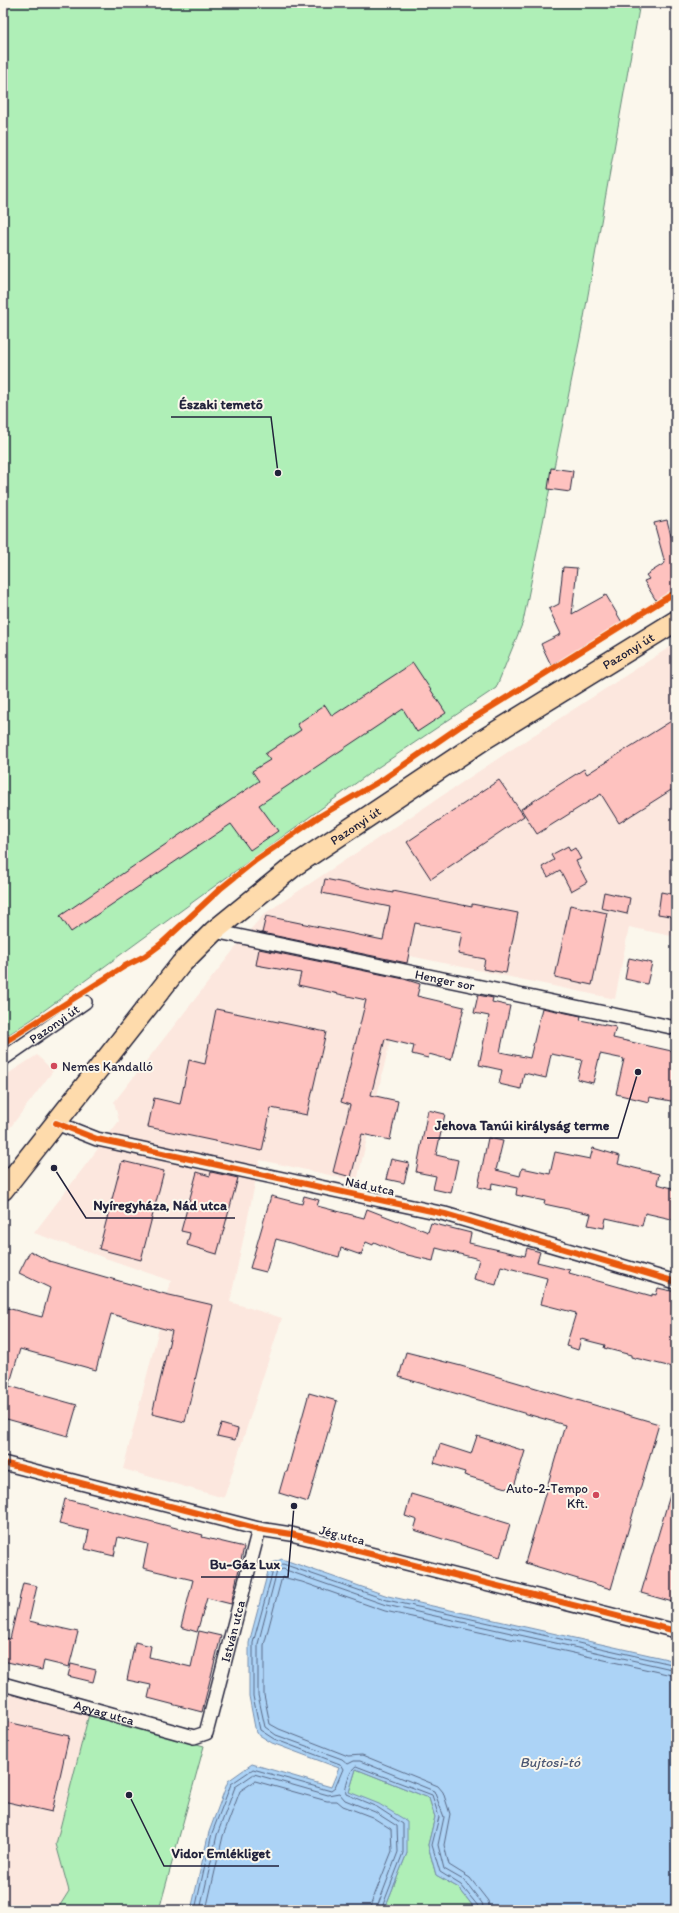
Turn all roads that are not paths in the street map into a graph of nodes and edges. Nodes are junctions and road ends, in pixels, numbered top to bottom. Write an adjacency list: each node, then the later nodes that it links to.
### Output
1 (676, 621): 2 (main road, Pazonyi út)
2 (214, 931): 4 (street, Henger sor); 6 (main road, Pazonyi út)
3 (85, 1002): 5 (street, Pazonyi út)
4 (676, 1028)
5 (3, 1059)
6 (56, 1123): 7 (main road); 8 (street, Nád utca)
7 (3, 1190)
8 (676, 1282)
9 (3, 1463): 10 (street, Jég utca)
10 (259, 1529): 11 (street, Jég utca); 13 (street, István utca)
11 (676, 1631)
12 (3, 1684): 13 (street, Agyag utca)
13 (206, 1733)

